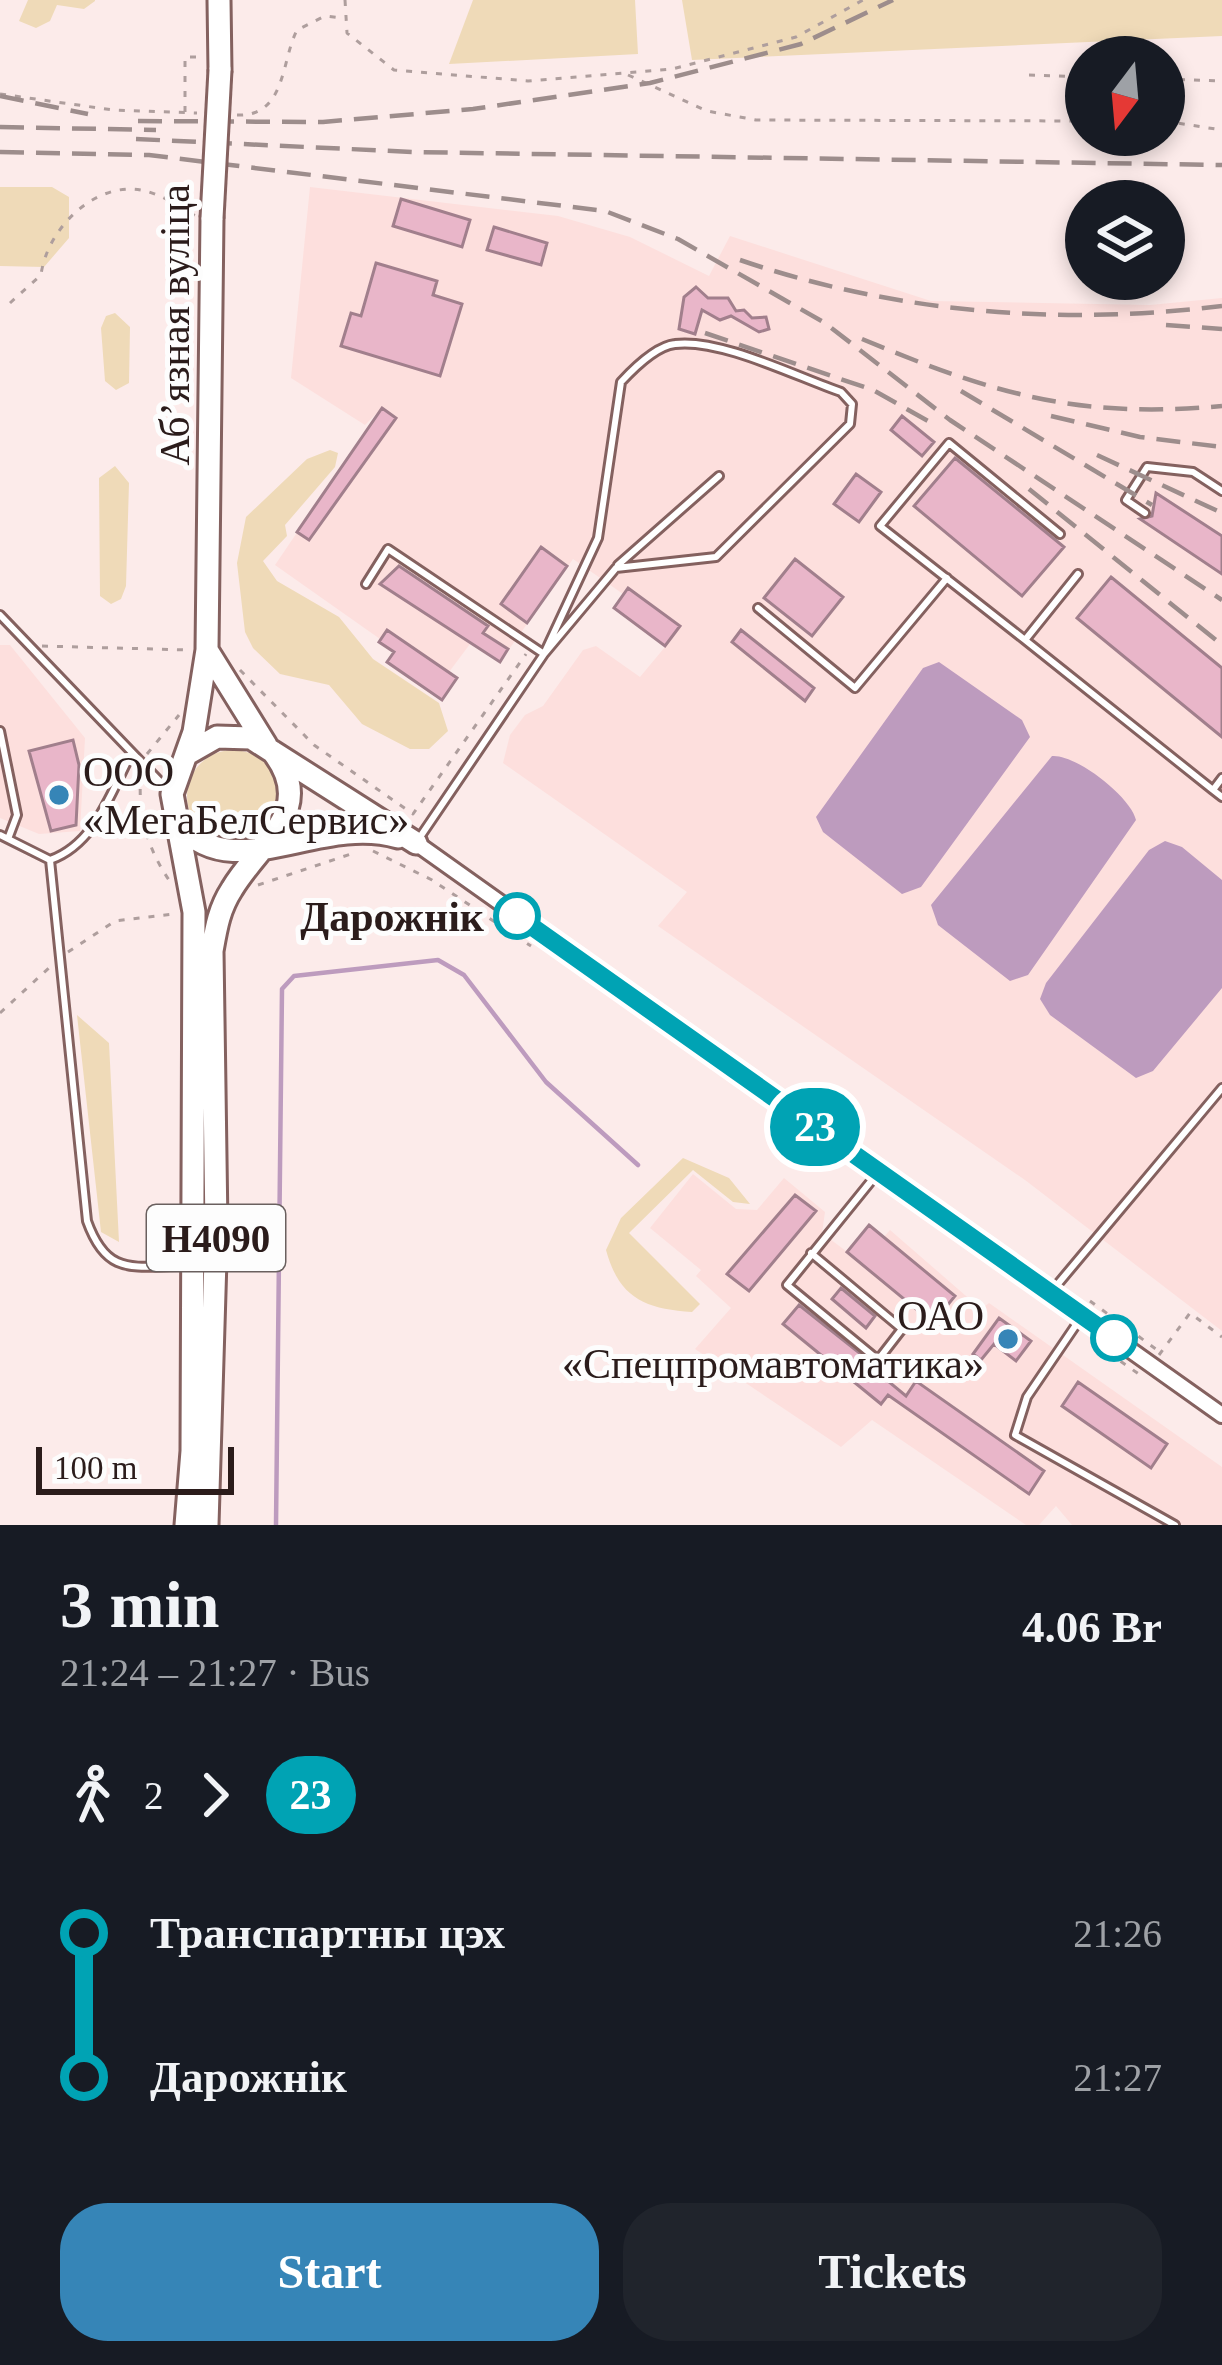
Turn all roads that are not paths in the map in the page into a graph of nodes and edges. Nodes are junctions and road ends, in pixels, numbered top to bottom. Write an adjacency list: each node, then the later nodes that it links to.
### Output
1 (220, 0): 13 (main road, Абʼязная вуліца, bridge)
2 (719, 476): 6 (lane)
3 (1222, 490): 4 (lane)
4 (1145, 513)
5 (1060, 534): 8 (lane)
6 (616, 568): 14 (lane); 14 (lane)
7 (1078, 574): 12 (lane)
8 (947, 578): 10 (lane); 12 (lane)
9 (366, 584): 14 (lane)
10 (758, 608)
11 (0, 615): 18 (lane)
12 (1025, 640): 20 (lane)
13 (207, 650): 16 (main road, Н4090); 17 (main road, Абʼязная вуліца)
14 (544, 654): 25 (lane)
15 (0, 731): 24 (lane)
16 (269, 749): 17 (main road); 25 (main road); 26 (main road, Н4090)
17 (189, 753): 21 (main road)
18 (131, 754): 21 (lane); 27 (lane)
19 (1222, 778): 20 (lane)
20 (1213, 790): 22 (lane)
21 (172, 794): 23 (main road, Н4090)
22 (1222, 797)
23 (179, 824): 26 (main road); 28 (main road, Н4090)
24 (4, 837): 27 (lane)
25 (416, 843): 26 (main road); 30 (street)
26 (264, 845): 28 (main road, Н4090)
27 (50, 860): 32 (lane)
28 (202, 957): 36 (main road, Н4090); 37 (main road, Н4090)
29 (1222, 1088): 33 (lane)
30 (879, 1172): 31 (lane); 33 (street)
31 (811, 1253): 31 (lane)
32 (186, 1266)
33 (1050, 1294): 34 (street)
34 (1082, 1316): 35 (street); 38 (lane)
35 (1222, 1415)
36 (186, 1525)
37 (207, 1525)
38 (1175, 1525)

